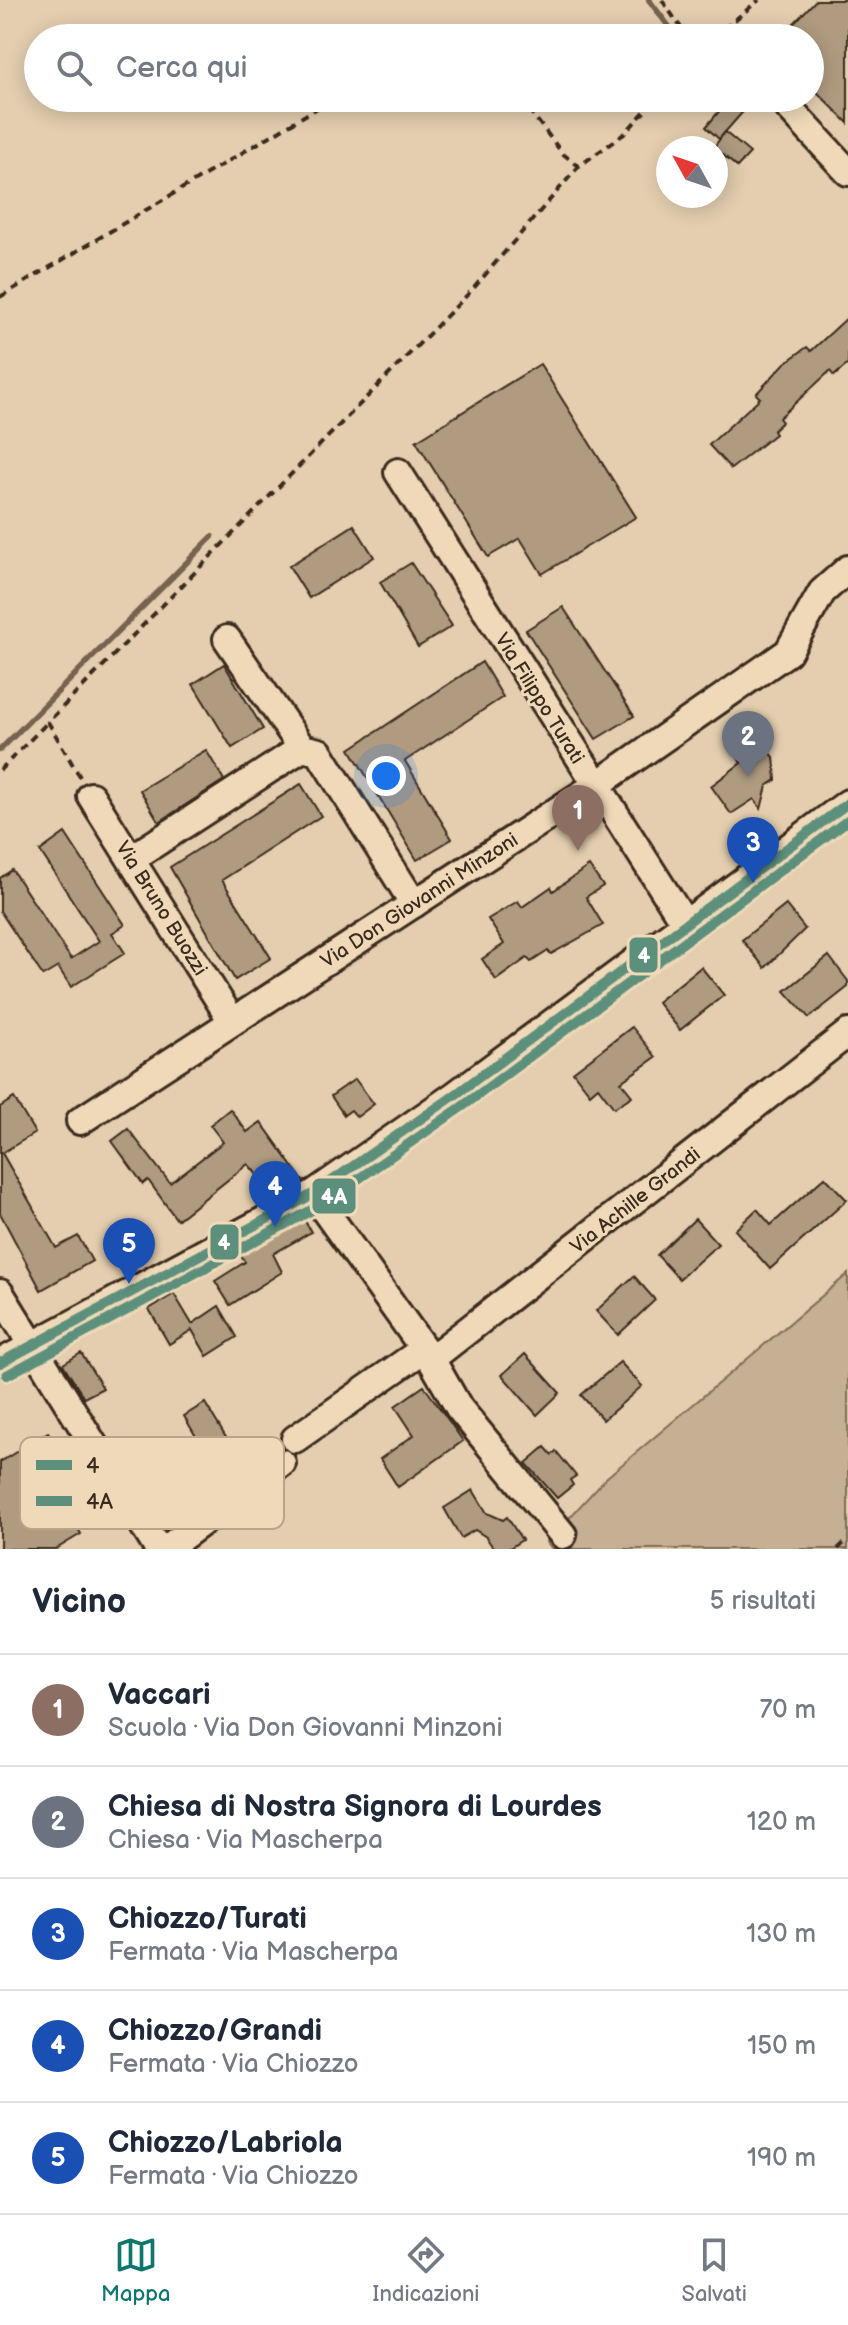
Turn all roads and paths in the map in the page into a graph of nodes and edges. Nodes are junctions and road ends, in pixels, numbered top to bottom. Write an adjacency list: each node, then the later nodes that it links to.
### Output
1 (662, 0): 3 (path)
2 (759, 0): 4 (path)
3 (678, 24)
4 (730, 24)
5 (311, 112): 11 (path)
6 (531, 112): 9 (path)
7 (644, 112): 9 (path)
8 (793, 112): 10 (street)
9 (579, 166): 15 (path)
10 (848, 172)
11 (0, 297)
12 (398, 472): 18 (street, Via Filippo Turati)
13 (848, 569): 18 (street, Via Don Giovanni Minzoni)
14 (227, 639): 16 (street)
15 (48, 722): 17 (path); 19 (path)
16 (310, 750): 21 (street); 22 (street)
17 (0, 770)
18 (595, 786): 22 (street, Via Don Giovanni Minzoni); 23 (street, Via Filippo Turati)
19 (91, 796): 21 (street, Via Bruno Buozzi)
20 (848, 803): 23 (street)
21 (131, 859): 24 (street, Via Bruno Buozzi)
22 (414, 904): 24 (street, Via Don Giovanni Minzoni)
23 (684, 922): 27 (street)
24 (232, 1021): 26 (street, Via Don Giovanni Minzoni)
25 (848, 1033): 30 (street, Via Achille Grandi)
26 (80, 1121)
27 (313, 1194): 29 (street); 30 (street)
28 (0, 1293): 29 (street)
29 (32, 1344): 31 (street); 32 (street)
30 (427, 1354): 33 (street, Via Achille Grandi); 36 (street)
31 (0, 1363)
32 (89, 1437)
33 (295, 1439)
34 (146, 1529): 38 (street)
35 (193, 1529): 39 (street)
36 (563, 1535)
37 (848, 1539): 40 (path)
38 (158, 1549)
39 (166, 1549)
40 (838, 1549)

